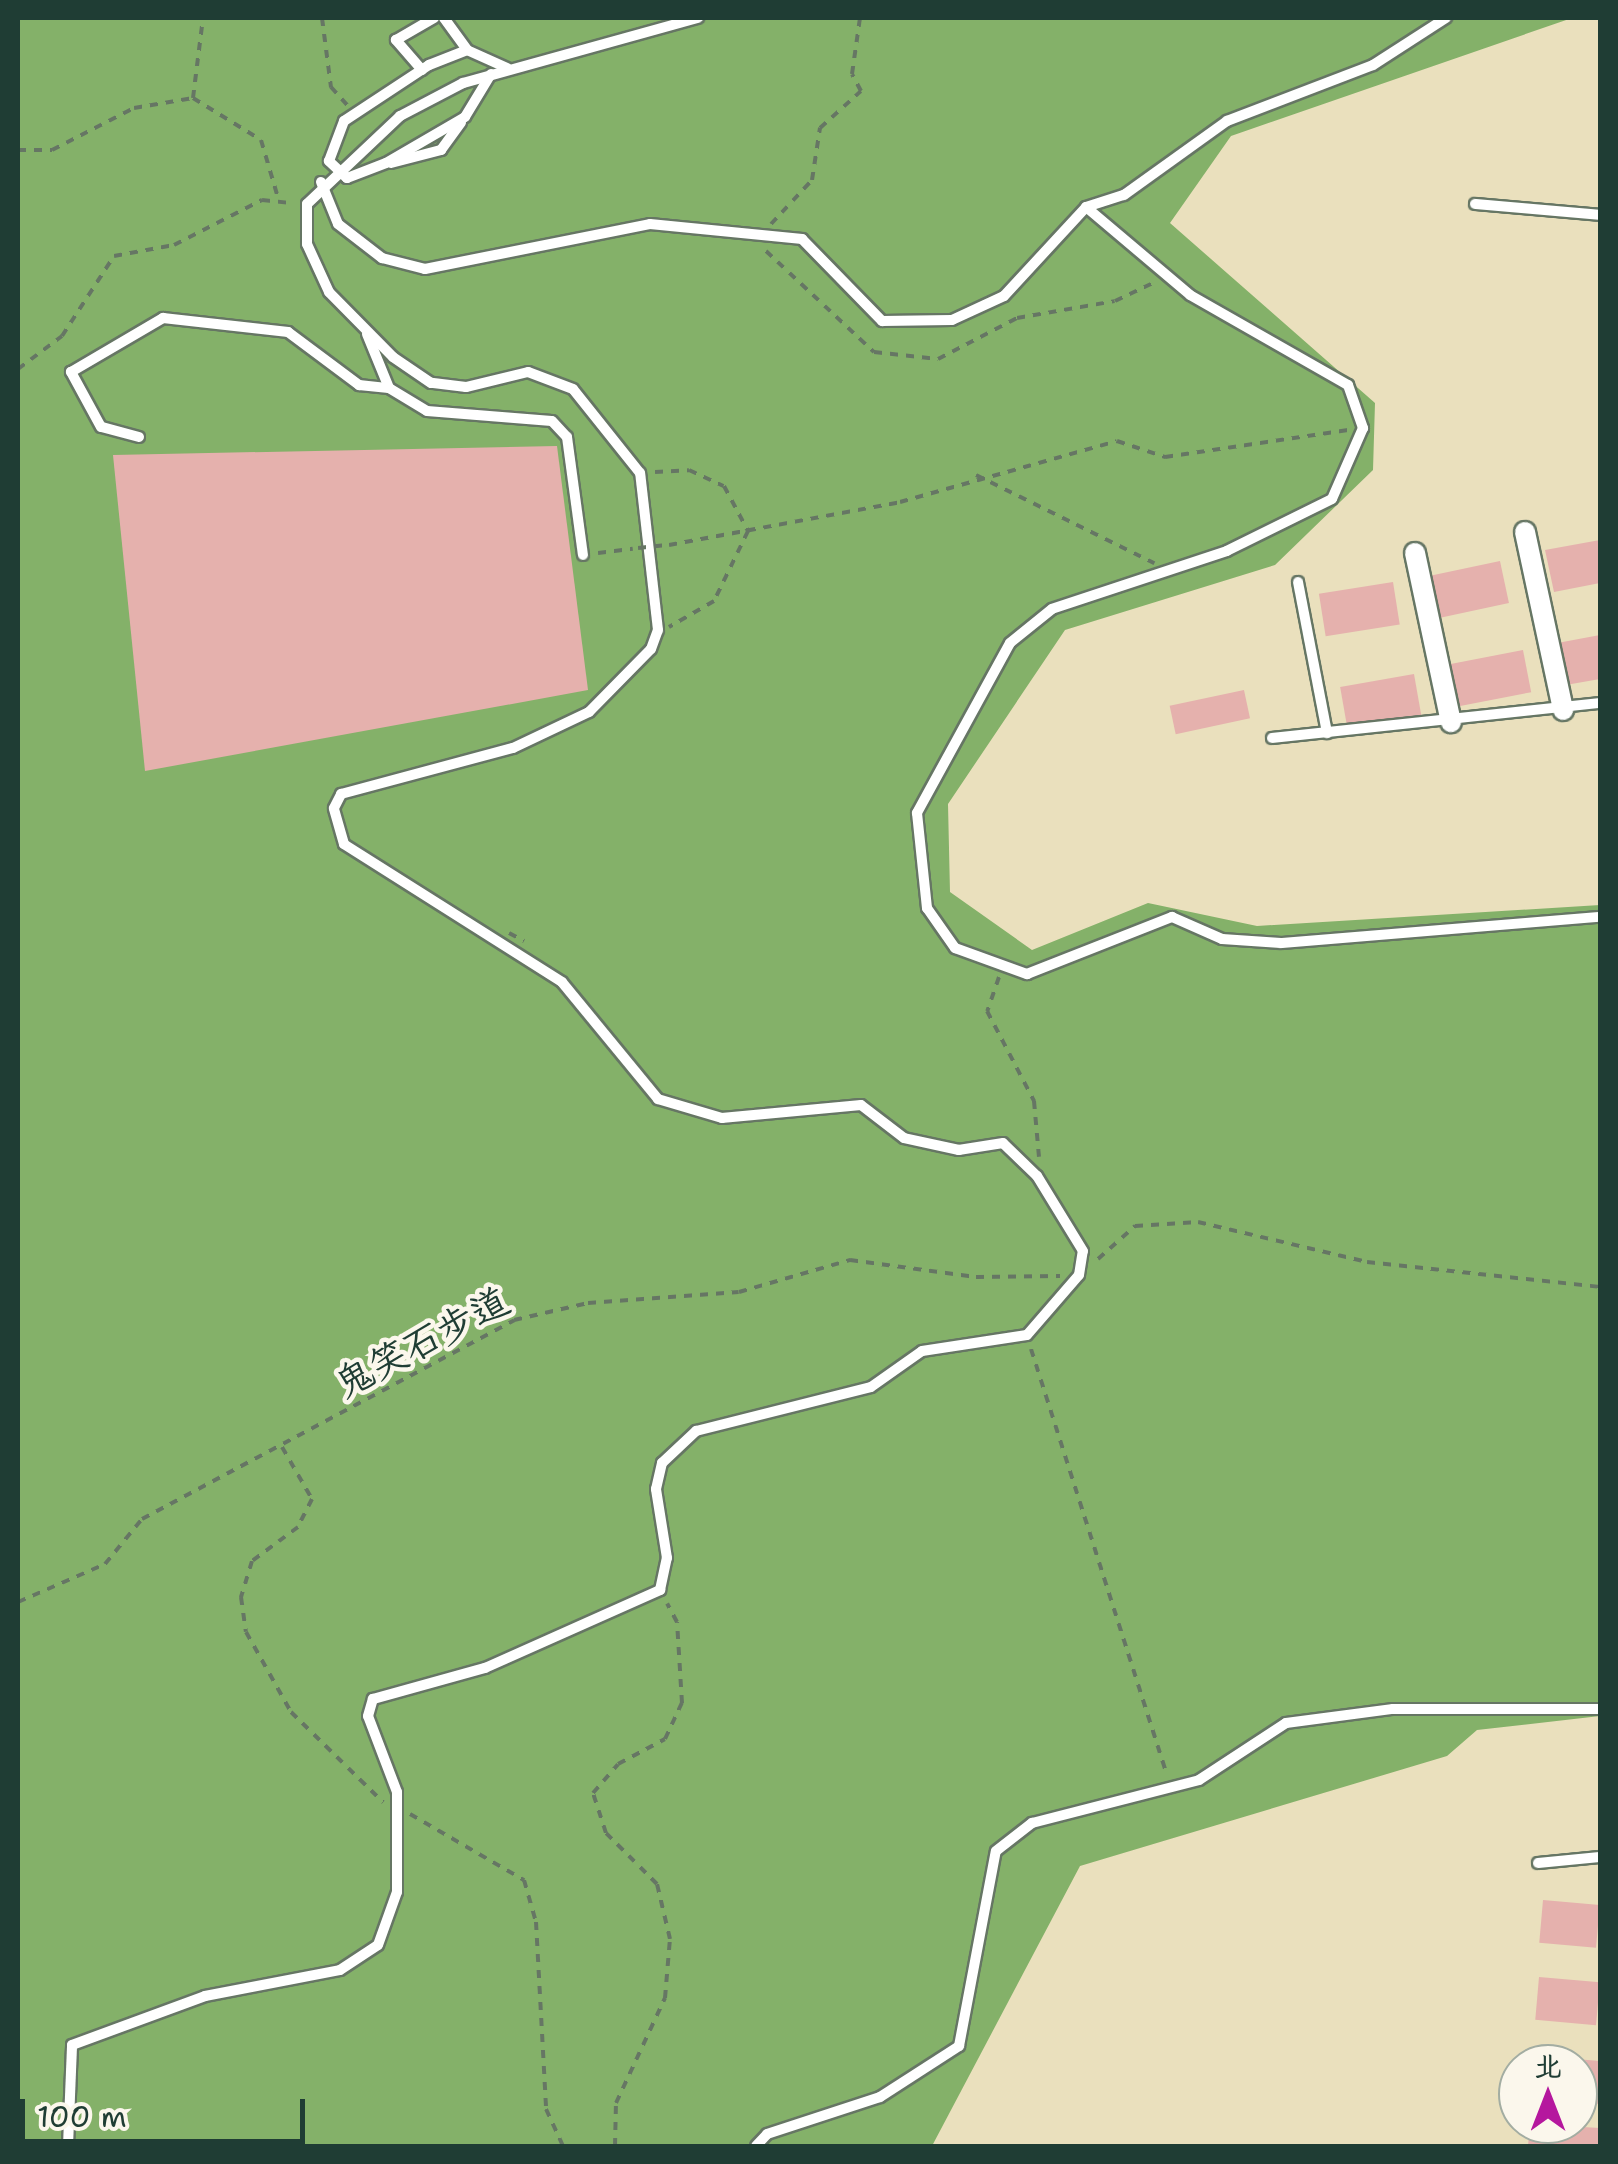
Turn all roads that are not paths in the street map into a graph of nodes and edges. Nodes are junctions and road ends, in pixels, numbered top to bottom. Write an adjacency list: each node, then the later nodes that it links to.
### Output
1 (434, 18): 7 (lane)
2 (444, 18): 5 (lane)
3 (698, 18): 6 (lane)
4 (1446, 18): 12 (lane)
5 (467, 50): 6 (lane); 7 (lane)
6 (507, 68): 8 (lane)
7 (422, 70): 9 (lane)
8 (491, 73): 9 (lane); 9 (lane)
9 (335, 169): 10 (lane)
10 (321, 182): 12 (lane); 14 (lane)
11 (1475, 204): 13 (lane)
12 (1086, 207): 26 (lane)
13 (1600, 216)
14 (364, 327): 15 (lane); 30 (lane)
15 (389, 388): 16 (lane); 19 (lane)
16 (138, 437)
17 (1526, 532): 22 (street)
18 (1415, 554): 23 (street)
19 (583, 555)
20 (1298, 582): 24 (lane)
21 (1600, 703): 22 (lane)
22 (1563, 710): 23 (lane)
23 (1451, 722): 24 (lane)
24 (1327, 733): 25 (lane)
25 (1272, 738)
26 (1600, 917)
27 (1600, 1709): 31 (lane)
28 (1600, 1857): 29 (lane)
29 (1538, 1863)
30 (68, 2146)
31 (756, 2146)

